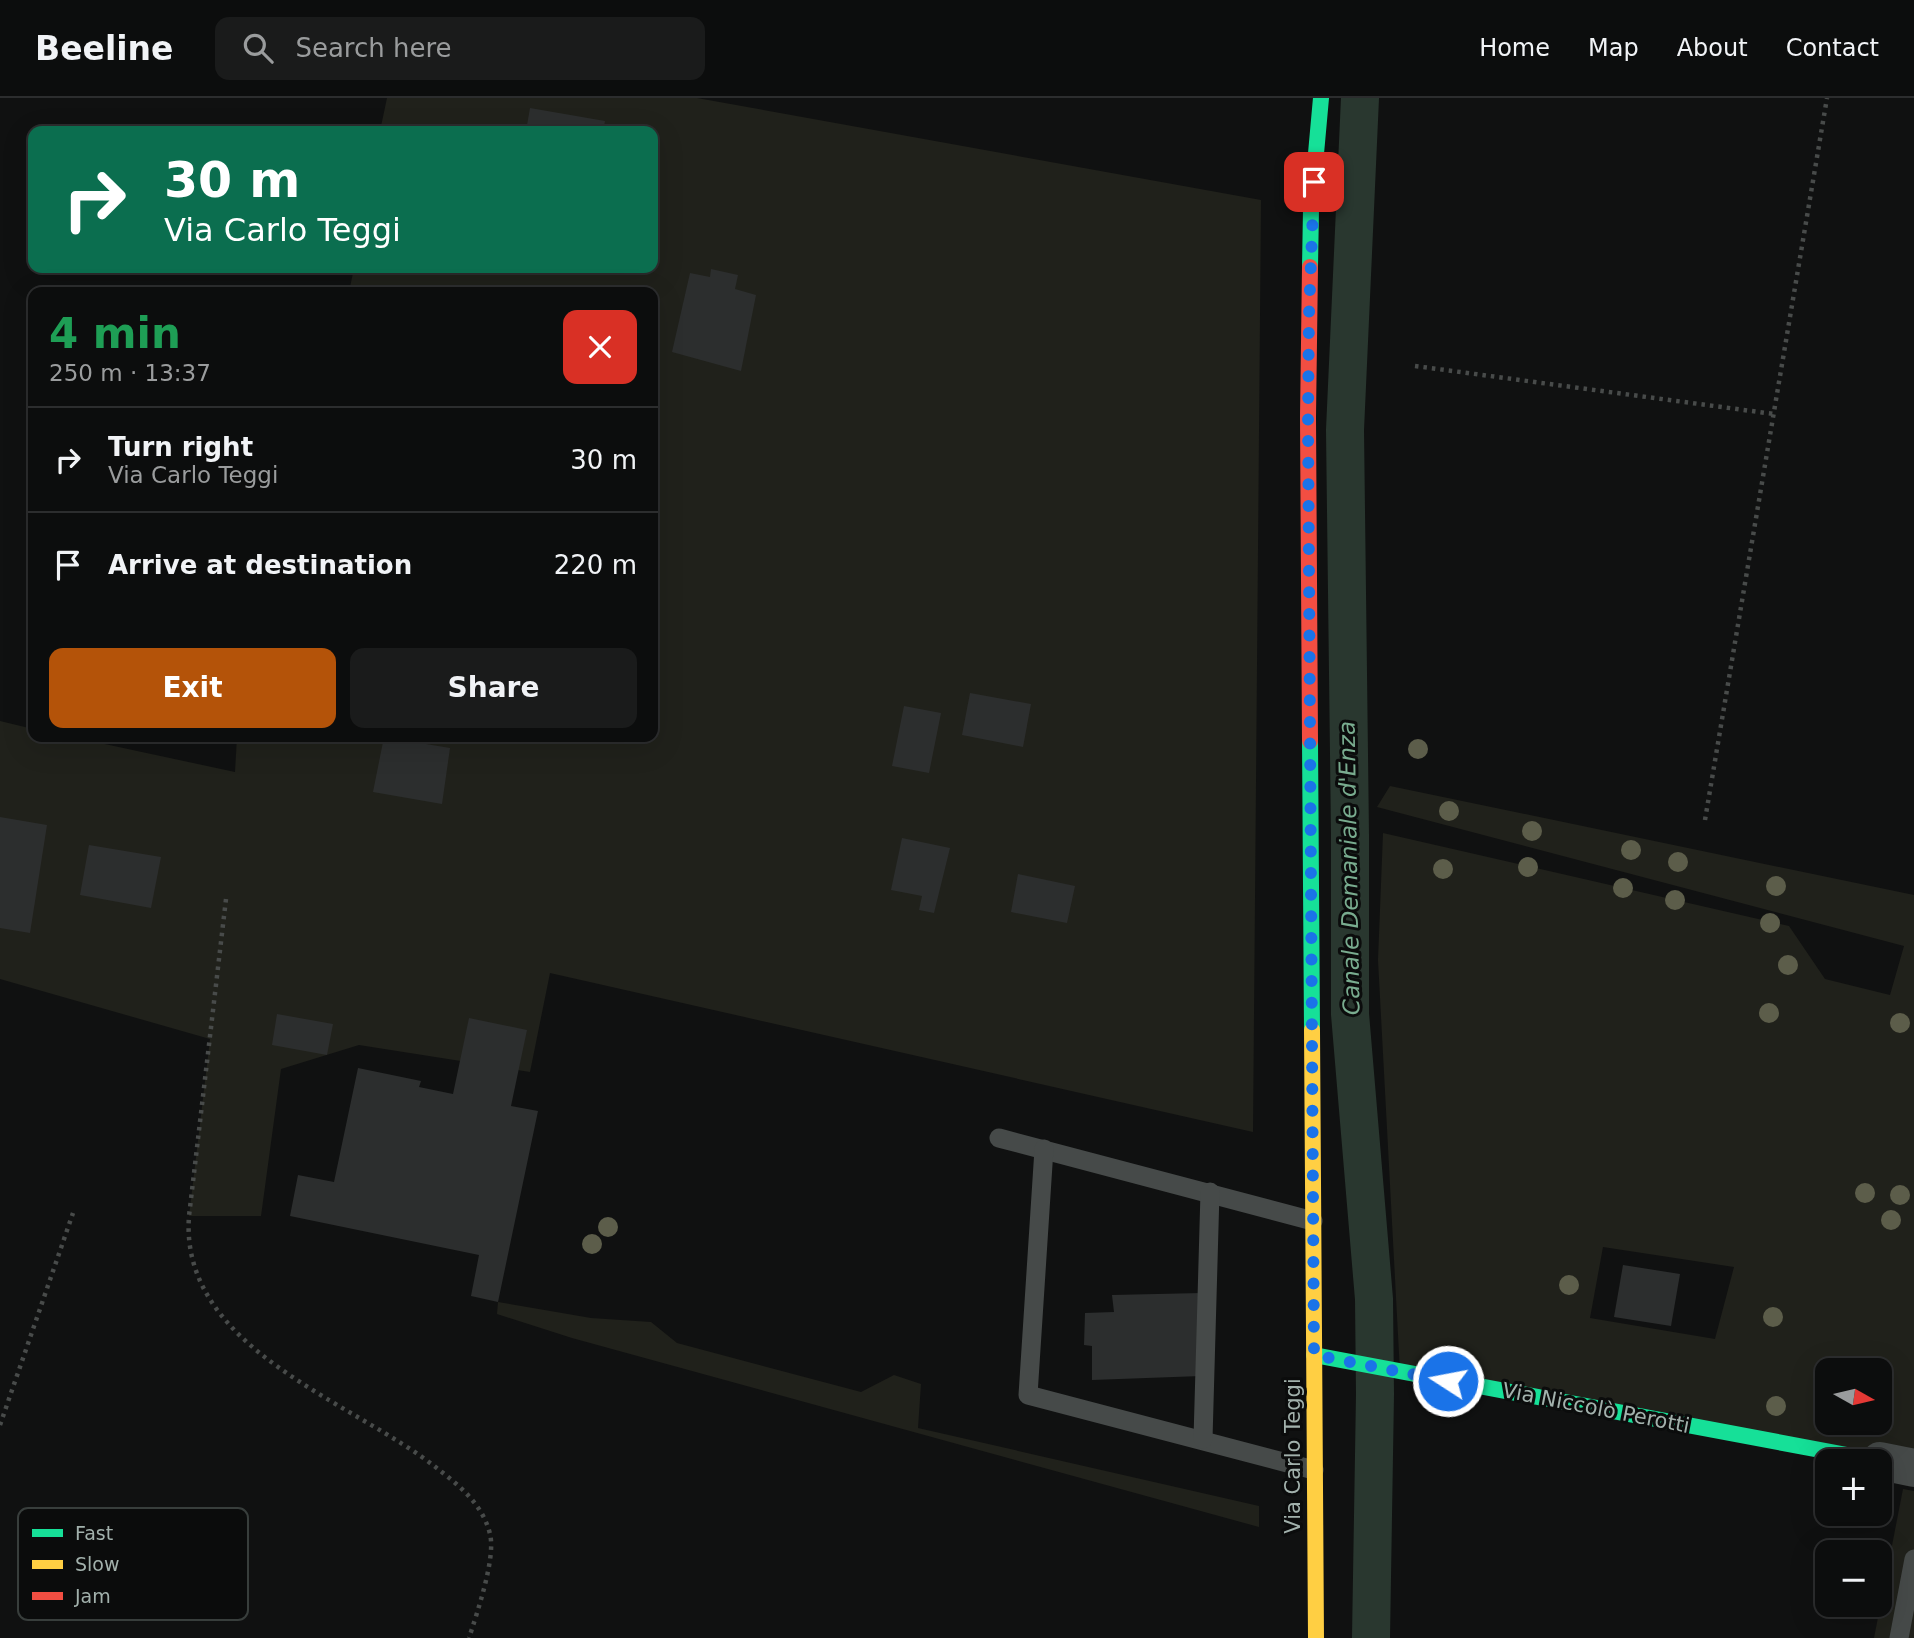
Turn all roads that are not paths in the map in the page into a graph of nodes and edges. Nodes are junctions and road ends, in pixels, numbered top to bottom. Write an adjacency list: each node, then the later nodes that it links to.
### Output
1 (1321, 98): 5 (main road, Via Carlo Teggi)
2 (999, 1138): 3 (lane)
3 (1044, 1149): 4 (lane); 7 (lane)
4 (1210, 1192): 5 (lane); 7 (lane)
5 (1313, 1221): 6 (main road, Via Carlo Teggi)
6 (1314, 1355): 8 (main road, Via Niccolò Perotti); 11 (main road, Via Carlo Teggi)
7 (1203, 1439): 11 (lane)
8 (1815, 1449)
9 (1892, 1464): 10 (street, Via Niccolò Perotti)
10 (1914, 1468)
11 (1314, 1470): 13 (main road, Via Carlo Teggi)
12 (1914, 1559): 14 (lane)
13 (1316, 1638)
14 (1899, 1638)

